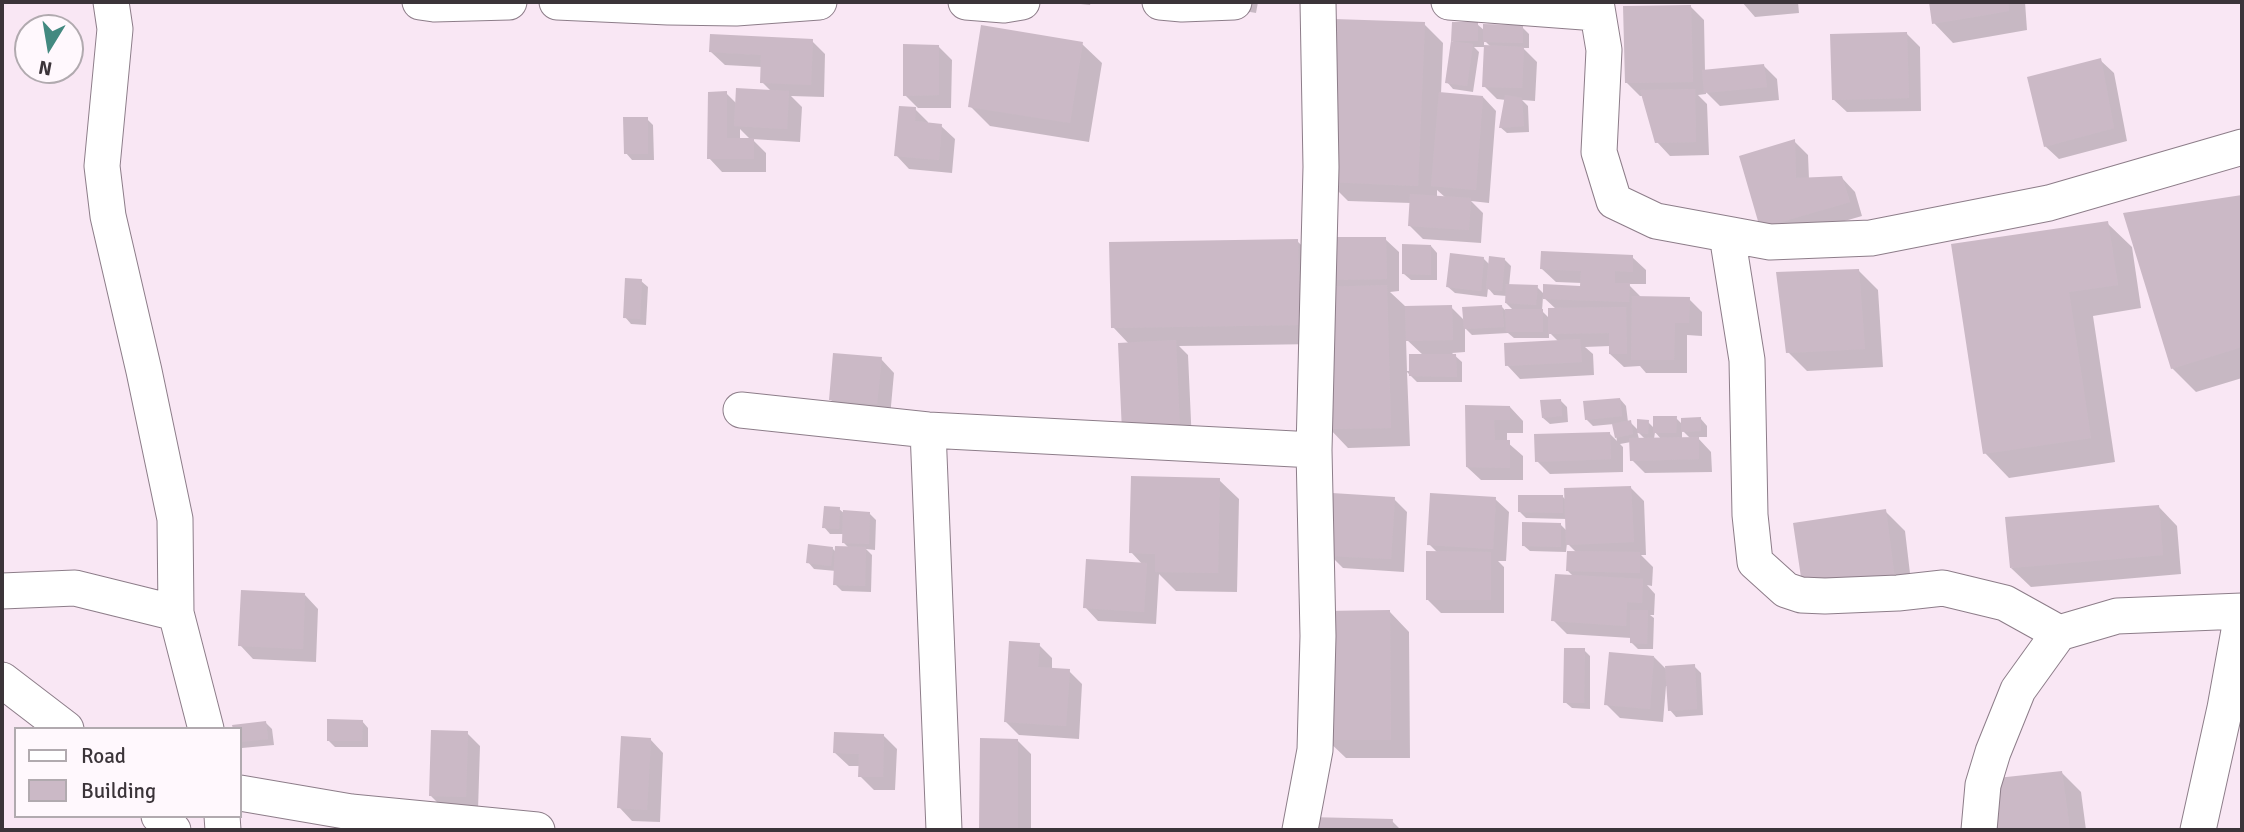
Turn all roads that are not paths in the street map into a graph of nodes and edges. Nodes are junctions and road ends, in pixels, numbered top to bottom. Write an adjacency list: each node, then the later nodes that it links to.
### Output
1 (111, 2): 20 (street)
2 (420, 2): 3 (street)
3 (509, 2)
4 (557, 2): 12 (street)
5 (819, 2): 12 (street)
6 (967, 2): 7 (street)
7 (1022, 2)
8 (1160, 2): 9 (street)
9 (1234, 2)
10 (1318, 2): 18 (street)
11 (1449, 2): 13 (street)
12 (736, 5)
13 (1597, 7): 15 (street)
14 (2242, 147): 15 (street)
15 (1727, 234): 22 (street)
16 (741, 410): 17 (street)
17 (928, 430): 18 (street); 29 (street)
18 (1314, 450): 30 (street)
19 (2, 591): 20 (street)
20 (177, 613): 26 (street)
21 (2242, 613): 22 (street); 24 (street)
22 (2059, 633): 31 (street)
23 (2, 680): 25 (street)
24 (2234, 709): 32 (street)
25 (62, 727)
26 (205, 727)
27 (242, 793): 28 (street)
28 (537, 830)
29 (944, 830)
30 (1300, 830)
31 (1979, 830)
32 (2198, 830)

